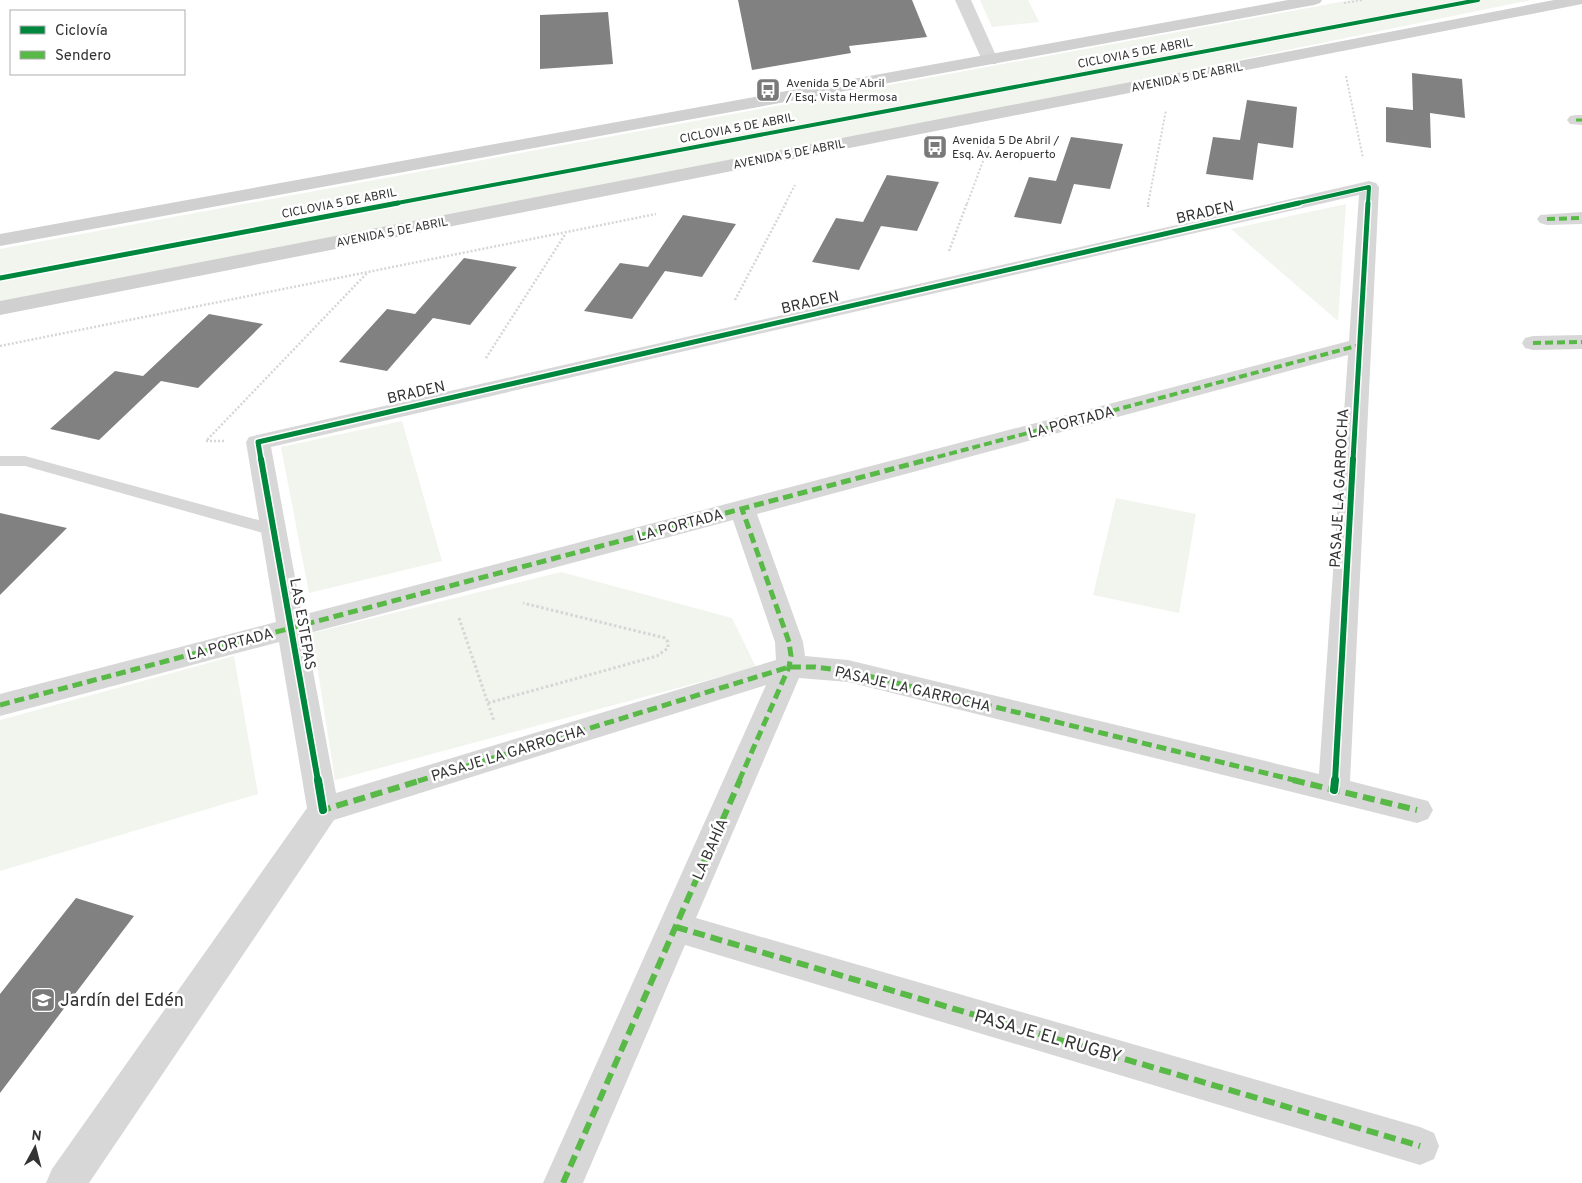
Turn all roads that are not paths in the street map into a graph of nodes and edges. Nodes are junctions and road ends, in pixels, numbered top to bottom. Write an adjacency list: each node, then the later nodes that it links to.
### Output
1 (963, 0): 5 (street)
2 (1314, 0): 4 (main road)
3 (1578, 0): 10 (main road, AVENIDA 5 DE ABRIL)
4 (1278, 3): 5 (main road)
5 (990, 60): 9 (main road)
6 (1369, 187): 13 (street, PASAJE LA GARROCHA); 14 (street, BRADEN)
7 (1582, 218): 8 (street)
8 (1548, 219)
9 (0, 240)
10 (0, 308)
11 (1582, 342): 12 (street)
12 (1533, 343)
13 (1360, 345): 16 (street, LA PORTADA); 21 (street, PASAJE LA GARROCHA)
14 (258, 442): 17 (street, LAS ESTEPAS)
15 (0, 461): 17 (lane)
16 (742, 509): 18 (street, LA PORTADA); 19 (street, LA BAHÍA)
17 (274, 530): 18 (street, LAS ESTEPAS)
18 (291, 628): 20 (street, LA PORTADA); 22 (street, LAS ESTEPAS)
19 (790, 667): 21 (street, PASAJE LA GARROCHA); 22 (street, PASAJE LA GARROCHA); 24 (street, LA BAHÍA)
20 (0, 705)
21 (1334, 790): 23 (street, PASAJE LA GARROCHA)
22 (323, 810): 26 (street)
23 (1417, 810)
24 (676, 927): 25 (street, PASAJE EL RUGBY); 27 (street, LA BAHÍA)
25 (1420, 1146)
26 (66, 1183)
27 (564, 1183)

